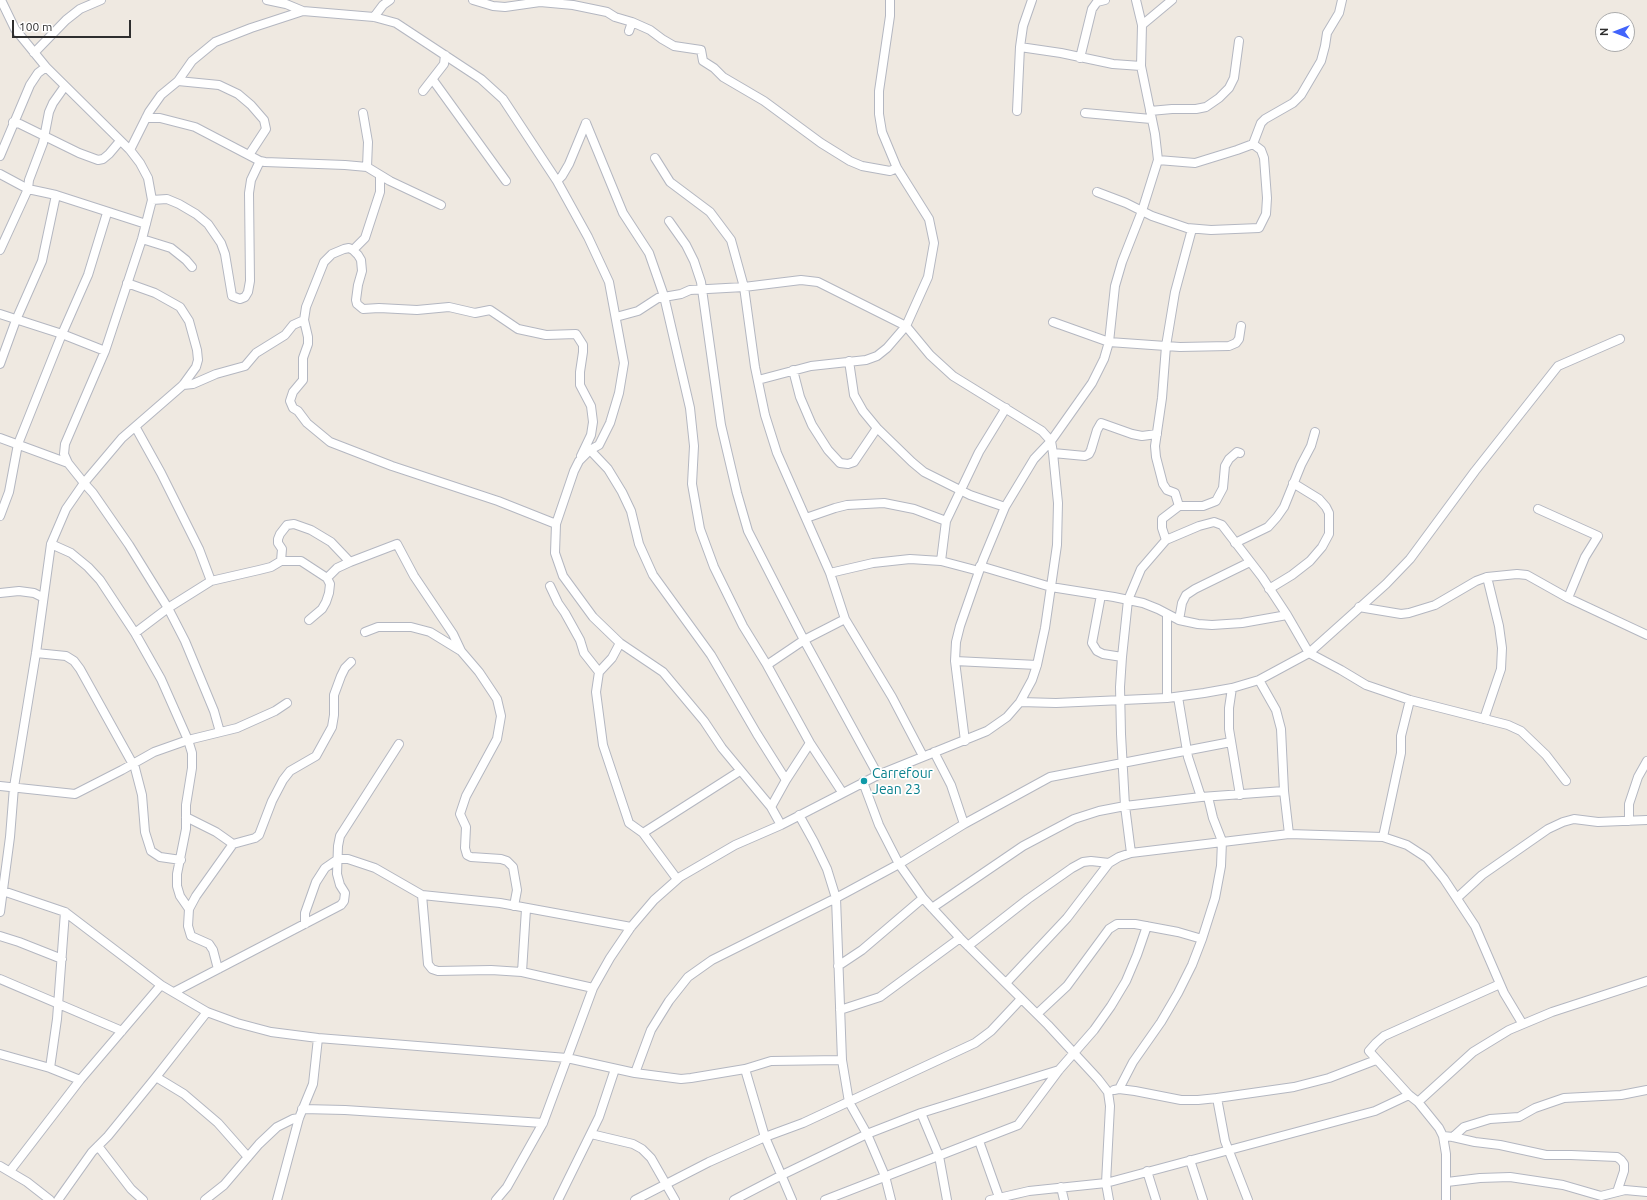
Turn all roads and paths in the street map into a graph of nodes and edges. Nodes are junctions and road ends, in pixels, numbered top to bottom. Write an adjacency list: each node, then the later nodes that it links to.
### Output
1 (1, 0): 19 (street)
2 (101, 0): 19 (street)
3 (267, 0): 12 (street)
4 (390, 0): 13 (street)
5 (473, 0): 14 (street)
6 (890, 0): 44 (street)
7 (1032, 0): 18 (street)
8 (1105, 0): 21 (street)
9 (1136, 0): 15 (street)
10 (1172, 0): 15 (street)
11 (1342, 0): 36 (street)
12 (303, 11): 13 (street); 25 (street)
13 (374, 17): 20 (street)
14 (632, 22): 16 (street); 44 (street)
15 (1142, 25): 22 (street)
16 (629, 31)
17 (1239, 41): 31 (street)
18 (1020, 47): 21 (street); 28 (street)
19 (34, 53): 23 (street)
20 (444, 55): 24 (street); 48 (street)
21 (1080, 58): 22 (street)
22 (1141, 66): 31 (street)
23 (46, 67): 26 (street); 33 (street)
24 (433, 80): 27 (street); 47 (street)
25 (178, 81): 32 (street); 38 (street)
26 (65, 86): 34 (street); 35 (street)
27 (423, 91)
28 (1017, 111)
29 (363, 113): 43 (street)
30 (1085, 113): 31 (street)
31 (1151, 115): 41 (street)
32 (146, 118): 37 (street); 38 (street)
33 (13, 122): 34 (street); 39 (street)
34 (44, 136): 35 (street); 49 (street)
35 (120, 141): 37 (street)
36 (1253, 144): 41 (street); 58 (street)
37 (130, 150): 52 (street)
38 (249, 154): 42 (street)
39 (0, 156)
40 (655, 158): 64 (street)
41 (1158, 160): 54 (street)
42 (260, 161): 43 (street); 52 (street)
43 (367, 167): 46 (street)
44 (897, 168): 72 (street)
45 (0, 174): 49 (street)
46 (380, 175): 53 (street); 61 (street)
47 (506, 181)
48 (557, 181): 66 (street); 68 (street)
49 (28, 189): 51 (street); 60 (street)
50 (1097, 192): 54 (street)
51 (56, 195): 55 (street); 69 (street)
52 (152, 200): 57 (street)
53 (441, 205)
54 (1142, 211): 58 (street); 76 (street)
55 (108, 213): 57 (street); 74 (street)
56 (669, 222): 65 (street)
57 (146, 224): 59 (street)
58 (1192, 229): 77 (street)
59 (142, 239): 62 (street); 63 (street)
60 (0, 250)
61 (353, 250): 70 (street); 95 (street)
62 (192, 267)
63 (127, 283): 78 (street); 83 (street)
64 (744, 286): 65 (street); 72 (street); 82 (street)
65 (702, 289): 66 (street); 137 (street)
66 (664, 296): 68 (street); 145 (street)
67 (0, 314): 69 (street)
68 (616, 317): 92 (street)
69 (16, 320): 74 (street); 80 (street)
70 (304, 320): 83 (street); 106 (street)
71 (1053, 322): 76 (street)
72 (906, 326): 79 (street); 84 (street)
73 (1241, 326): 77 (street)
74 (62, 334): 78 (street); 91 (street)
75 (1620, 339): 127 (street)
76 (1109, 342): 77 (street); 90 (street)
77 (1166, 346): 88 (street)
78 (105, 351): 96 (street)
79 (849, 361): 81 (street); 86 (street)
80 (0, 364)
81 (793, 370): 82 (street); 86 (street)
82 (758, 380): 104 (street)
83 (183, 385): 85 (street)
84 (1006, 408): 90 (street); 99 (street)
85 (136, 428): 97 (street); 118 (street)
86 (878, 428): 99 (street)
87 (1315, 432): 98 (street)
88 (1156, 434): 93 (street); 100 (street)
89 (0, 438): 91 (street)
90 (1051, 442): 93 (street); 101 (street)
91 (18, 444): 96 (street); 103 (street)
92 (590, 450): 95 (street); 171 (street)
93 (1053, 453): 120 (street)
94 (1240, 453): 100 (street)
95 (579, 460): 106 (street)
96 (68, 463): 97 (street)
97 (84, 483): 109 (street); 128 (street)
98 (1293, 483): 108 (street); 121 (street)
99 (961, 490): 101 (street); 105 (street)
100 (1179, 506): 107 (street)
101 (1005, 507): 114 (street)
102 (1538, 509): 125 (street)
103 (0, 516)
104 (806, 518): 105 (street); 115 (street)
105 (946, 522): 111 (street)
106 (556, 524): 138 (street)
107 (1166, 540): 108 (street); 126 (street)
108 (1235, 543): 113 (street)
109 (51, 544): 124 (street); 135 (street)
110 (280, 561): 112 (street); 117 (street); 118 (street)
111 (942, 561): 114 (street); 115 (street)
112 (350, 562): 117 (street); 139 (street)
113 (1250, 562): 121 (street); 133 (street)
114 (980, 569): 120 (street); 143 (street)
115 (830, 574): 131 (street)
116 (1487, 577): 125 (street); 127 (street); 156 (street)
117 (327, 578): 132 (street)
118 (210, 581): 128 (street)
119 (550, 586): 147 (street)
120 (1051, 587): 123 (street); 146 (street)
121 (1269, 588): 130 (street)
122 (0, 593): 124 (street)
123 (1101, 595): 126 (street); 142 (street)
124 (42, 597): 140 (street)
125 (1568, 598): 136 (street)
126 (1128, 600): 129 (street); 142 (street)
127 (1359, 607): 141 (street)
128 (168, 608): 135 (street); 157 (street)
129 (1167, 614): 133 (street); 151 (street)
130 (1287, 615): 133 (street); 141 (street)
131 (845, 619): 137 (street); 165 (street)
132 (309, 620)
133 (1179, 620)
134 (365, 632): 139 (street)
135 (135, 633): 158 (street)
136 (1647, 635)
137 (804, 640): 145 (street); 170 (street)
138 (620, 643): 147 (street); 169 (street)
139 (461, 651): 204 (street)
140 (36, 653): 167 (street); 175 (street)
141 (1309, 653): 148 (street); 153 (street)
142 (1122, 657): 152 (street)
143 (955, 661): 146 (street); 159 (street)
144 (352, 662): 192 (street)
145 (767, 665): 161 (street)
146 (1037, 665): 154 (street)
147 (599, 672): 188 (street)
148 (1259, 680): 149 (street); 176 (street)
149 (1232, 688): 150 (street); 160 (street)
150 (1178, 697): 151 (street); 163 (street)
151 (1167, 698): 152 (street)
152 (1120, 700): 154 (street); 168 (street)
153 (1410, 700): 156 (street); 190 (street)
154 (1020, 702): 159 (street)
155 (287, 703): 157 (street)
156 (1484, 719): 172 (street)
157 (220, 732): 158 (street)
158 (188, 740): 167 (street); 183 (street)
159 (965, 741): 164 (street)
160 (1231, 742): 163 (street); 178 (street)
161 (810, 743): 171 (street); 177 (street)
162 (399, 744): 194 (street)
163 (1187, 750): 168 (street); 179 (street)
164 (934, 752): 165 (street); 186 (street)
165 (923, 756): 170 (street)
166 (1647, 760): 185 (street)
167 (132, 763): 175 (street); 195 (street)
168 (1123, 763): 180 (street); 186 (street)
169 (740, 772): 181 (street); 188 (street)
170 (878, 775): 173 (street)
171 (786, 780): 181 (street)
172 (1566, 781)
173 (863, 782): 177 (street); 197 (street)
174 (0, 786): 175 (street)
175 (14, 787): 199 (street)
176 (1284, 791): 178 (street); 189 (street)
177 (842, 792): 182 (street)
178 (1240, 795): 179 (street)
179 (1204, 797): 180 (street); 191 (street)
180 (1125, 806): 193 (street); 205 (street)
181 (771, 807): 187 (street)
182 (798, 815): 187 (street); 201 (street)
183 (186, 817): 192 (street); 195 (street)
184 (1647, 820): 185 (street)
185 (1629, 821): 203 (street)
186 (964, 824): 197 (street)
187 (781, 825): 198 (street)
188 (643, 833): 198 (street)
189 (1289, 834): 190 (street); 191 (street)
190 (1383, 837): 203 (street)
191 (1222, 841): 193 (street); 215 (street)
192 (233, 844): 206 (street)
193 (1131, 852): 196 (street)
194 (338, 859): 200 (street); 210 (street); 210 (street)
195 (181, 860): 206 (street)
196 (1109, 863): 216 (street); 223 (street)
197 (899, 864): 201 (street); 202 (street)
198 (678, 879): 212 (street)
199 (2, 890): 208 (street); 209 (street)
200 (422, 895): 204 (street); 220 (street)
201 (836, 898): 218 (street); 245 (street)
202 (923, 898): 205 (street); 218 (street)
203 (1457, 898): 224 (street)
204 (514, 906): 207 (street)
205 (932, 908): 214 (street)
206 (189, 909): 219 (street)
207 (526, 909): 212 (street); 220 (street)
208 (0, 912)
209 (65, 912): 217 (street); 225 (street)
210 (305, 924): 219 (street)
211 (1146, 926): 215 (street); 232 (street); 236 (street)
212 (631, 927): 226 (street)
213 (0, 936): 217 (street)
214 (960, 938): 216 (street); 230 (street)
215 (1202, 939): 248 (street)
216 (968, 946): 223 (street)
217 (62, 959): 229 (street)
218 (838, 966): 230 (street)
219 (218, 969): 227 (street)
220 (522, 972): 226 (street)
221 (0, 979): 229 (street)
222 (1647, 981): 233 (street)
223 (1006, 983): 228 (street)
224 (1500, 984): 233 (street); 240 (street)
225 (161, 985): 227 (street); 234 (street)
226 (593, 988): 238 (street)
227 (174, 992): 231 (street)
228 (1022, 999): 232 (street); 253 (street)
229 (58, 1003): 234 (street); 241 (street)
230 (840, 1010): 239 (street)
231 (207, 1012): 235 (street); 246 (street)
232 (1037, 1014): 236 (street)
233 (1522, 1023): 254 (street)
234 (122, 1031): 247 (street)
235 (318, 1038): 238 (street); 255 (street)
236 (1074, 1053): 244 (street); 250 (street)
237 (0, 1054): 241 (street)
238 (567, 1058): 242 (street); 258 (street)
239 (842, 1060): 243 (street); 253 (street)
240 (1376, 1060): 251 (street); 252 (street)
241 (50, 1068): 247 (street)
242 (615, 1069): 245 (street); 259 (street)
243 (746, 1069): 245 (street); 262 (street)
244 (1059, 1070): 256 (street); 264 (street)
245 (635, 1073)
246 (156, 1077): 265 (street); 268 (street)
247 (80, 1080): 271 (street)
248 (1119, 1089): 250 (street); 252 (street)
249 (1647, 1090): 263 (street)
250 (1108, 1092): 276 (street)
251 (1409, 1095): 254 (street); 266 (street)
252 (1217, 1098): 266 (street)
253 (849, 1102): 260 (street); 262 (street)
254 (1418, 1102): 261 (street)
255 (302, 1109): 257 (street); 258 (street)
256 (920, 1113): 260 (street); 267 (street)
257 (299, 1118): 268 (street); 287 (street)
258 (543, 1123): 288 (street)
259 (591, 1134): 277 (street); 289 (street)
260 (867, 1134): 273 (street); 274 (street)
261 (1443, 1136): 263 (street); 275 (street)
262 (765, 1137): 273 (street); 277 (street)
263 (1453, 1137): 279 (street)
264 (979, 1141): 267 (street); 281 (street)
265 (98, 1146): 284 (street); 285 (street)
266 (1229, 1149): 269 (street); 302 (street)
267 (939, 1156): 274 (street); 296 (street)
268 (248, 1157): 286 (street)
269 (1190, 1160): 272 (street); 301 (street)
270 (0, 1166): 271 (street)
271 (10, 1171): 283 (street)
272 (1147, 1171): 276 (street); 300 (street)
273 (782, 1175): 292 (street); 293 (street)
274 (885, 1176): 294 (street); 295 (street)
275 (1447, 1182): 282 (street); 303 (street)
276 (1106, 1183): 278 (street); 299 (street)
277 (666, 1184): 290 (street); 291 (street)
278 (1061, 1187): 281 (street); 298 (street)
279 (1617, 1192): 280 (street); 282 (street)
280 (1647, 1192)
281 (999, 1198): 297 (street)
282 (1602, 1198)
283 (50, 1200)
284 (58, 1200)
285 (143, 1200)
286 (205, 1200)
287 (277, 1200)
288 (496, 1200)
289 (558, 1200)
290 (635, 1200)
291 (676, 1200)
292 (734, 1200)
293 (792, 1200)
294 (825, 1200)
295 (891, 1200)
296 (947, 1200)
297 (990, 1200)
298 (1064, 1200)
299 (1109, 1200)
300 (1156, 1200)
301 (1203, 1200)
302 (1248, 1200)
303 (1446, 1200)

